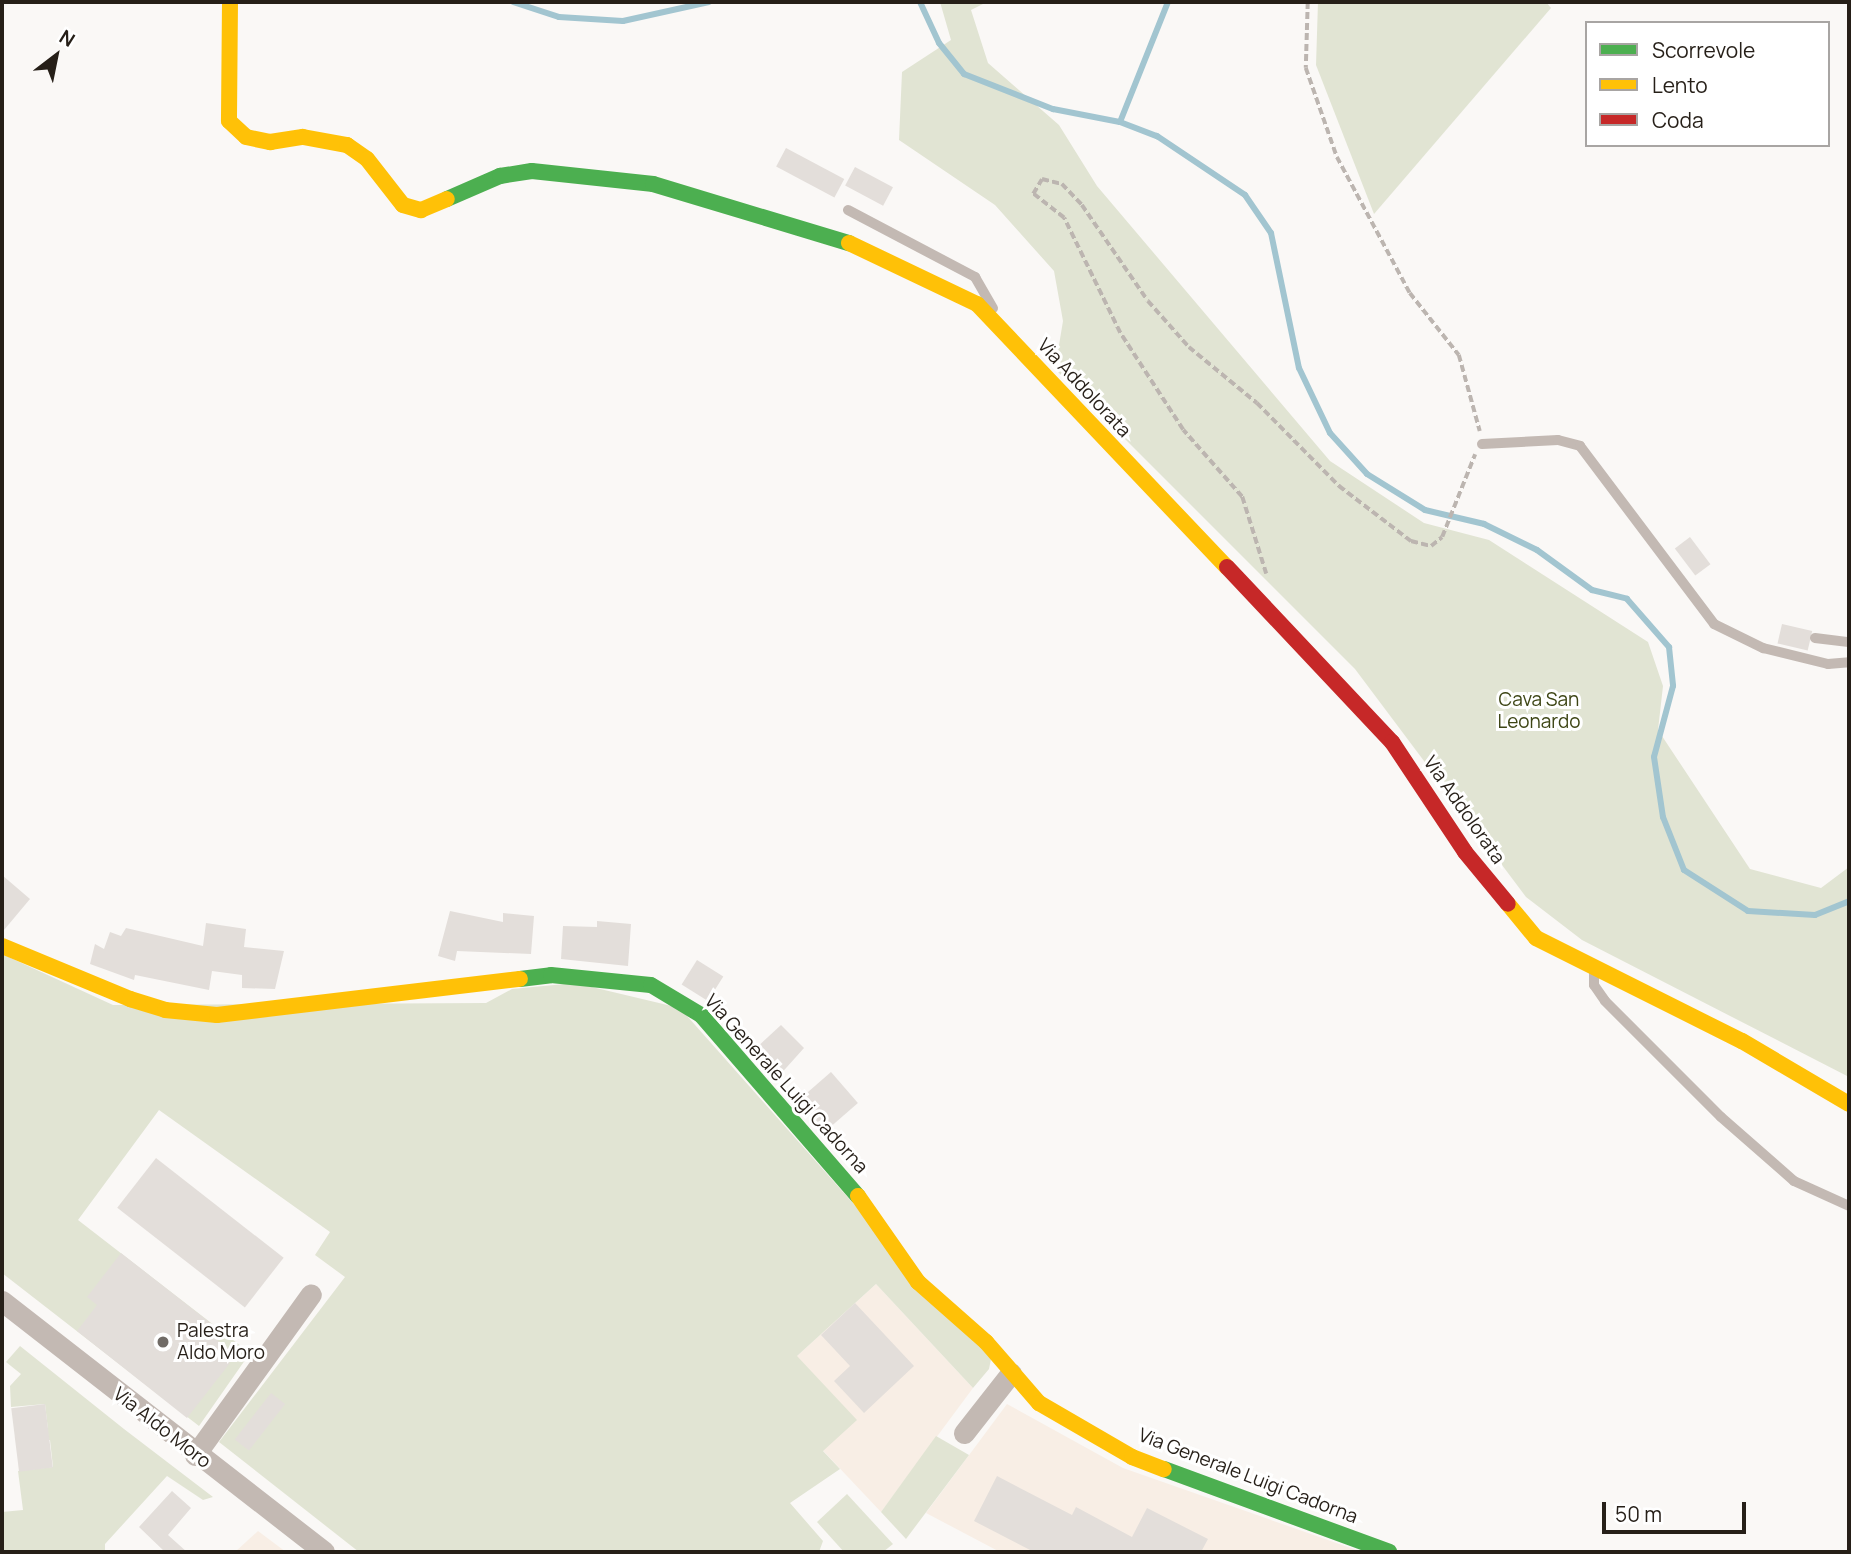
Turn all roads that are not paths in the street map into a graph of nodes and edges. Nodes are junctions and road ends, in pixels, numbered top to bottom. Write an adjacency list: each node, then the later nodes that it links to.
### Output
1 (230, 2): 3 (street, Via Addolorata)
2 (848, 210): 3 (lane)
3 (999, 324): 9 (street, Via Addolorata)
4 (1482, 444): 7 (lane)
5 (1815, 638): 6 (lane)
6 (1849, 642)
7 (1849, 662)
8 (2, 946): 14 (street, Via Generale Luigi Cadorna)
9 (1594, 970): 10 (street, Via Addolorata); 11 (lane)
10 (1849, 1104)
11 (1849, 1206)
12 (311, 1294): 16 (street)
13 (2, 1301): 16 (street, Via Aldo Moro)
14 (1011, 1373): 15 (street); 18 (street, Via Generale Luigi Cadorna)
15 (964, 1433)
16 (195, 1455): 17 (street, Via Aldo Moro)
17 (324, 1552)
18 (1390, 1552)

